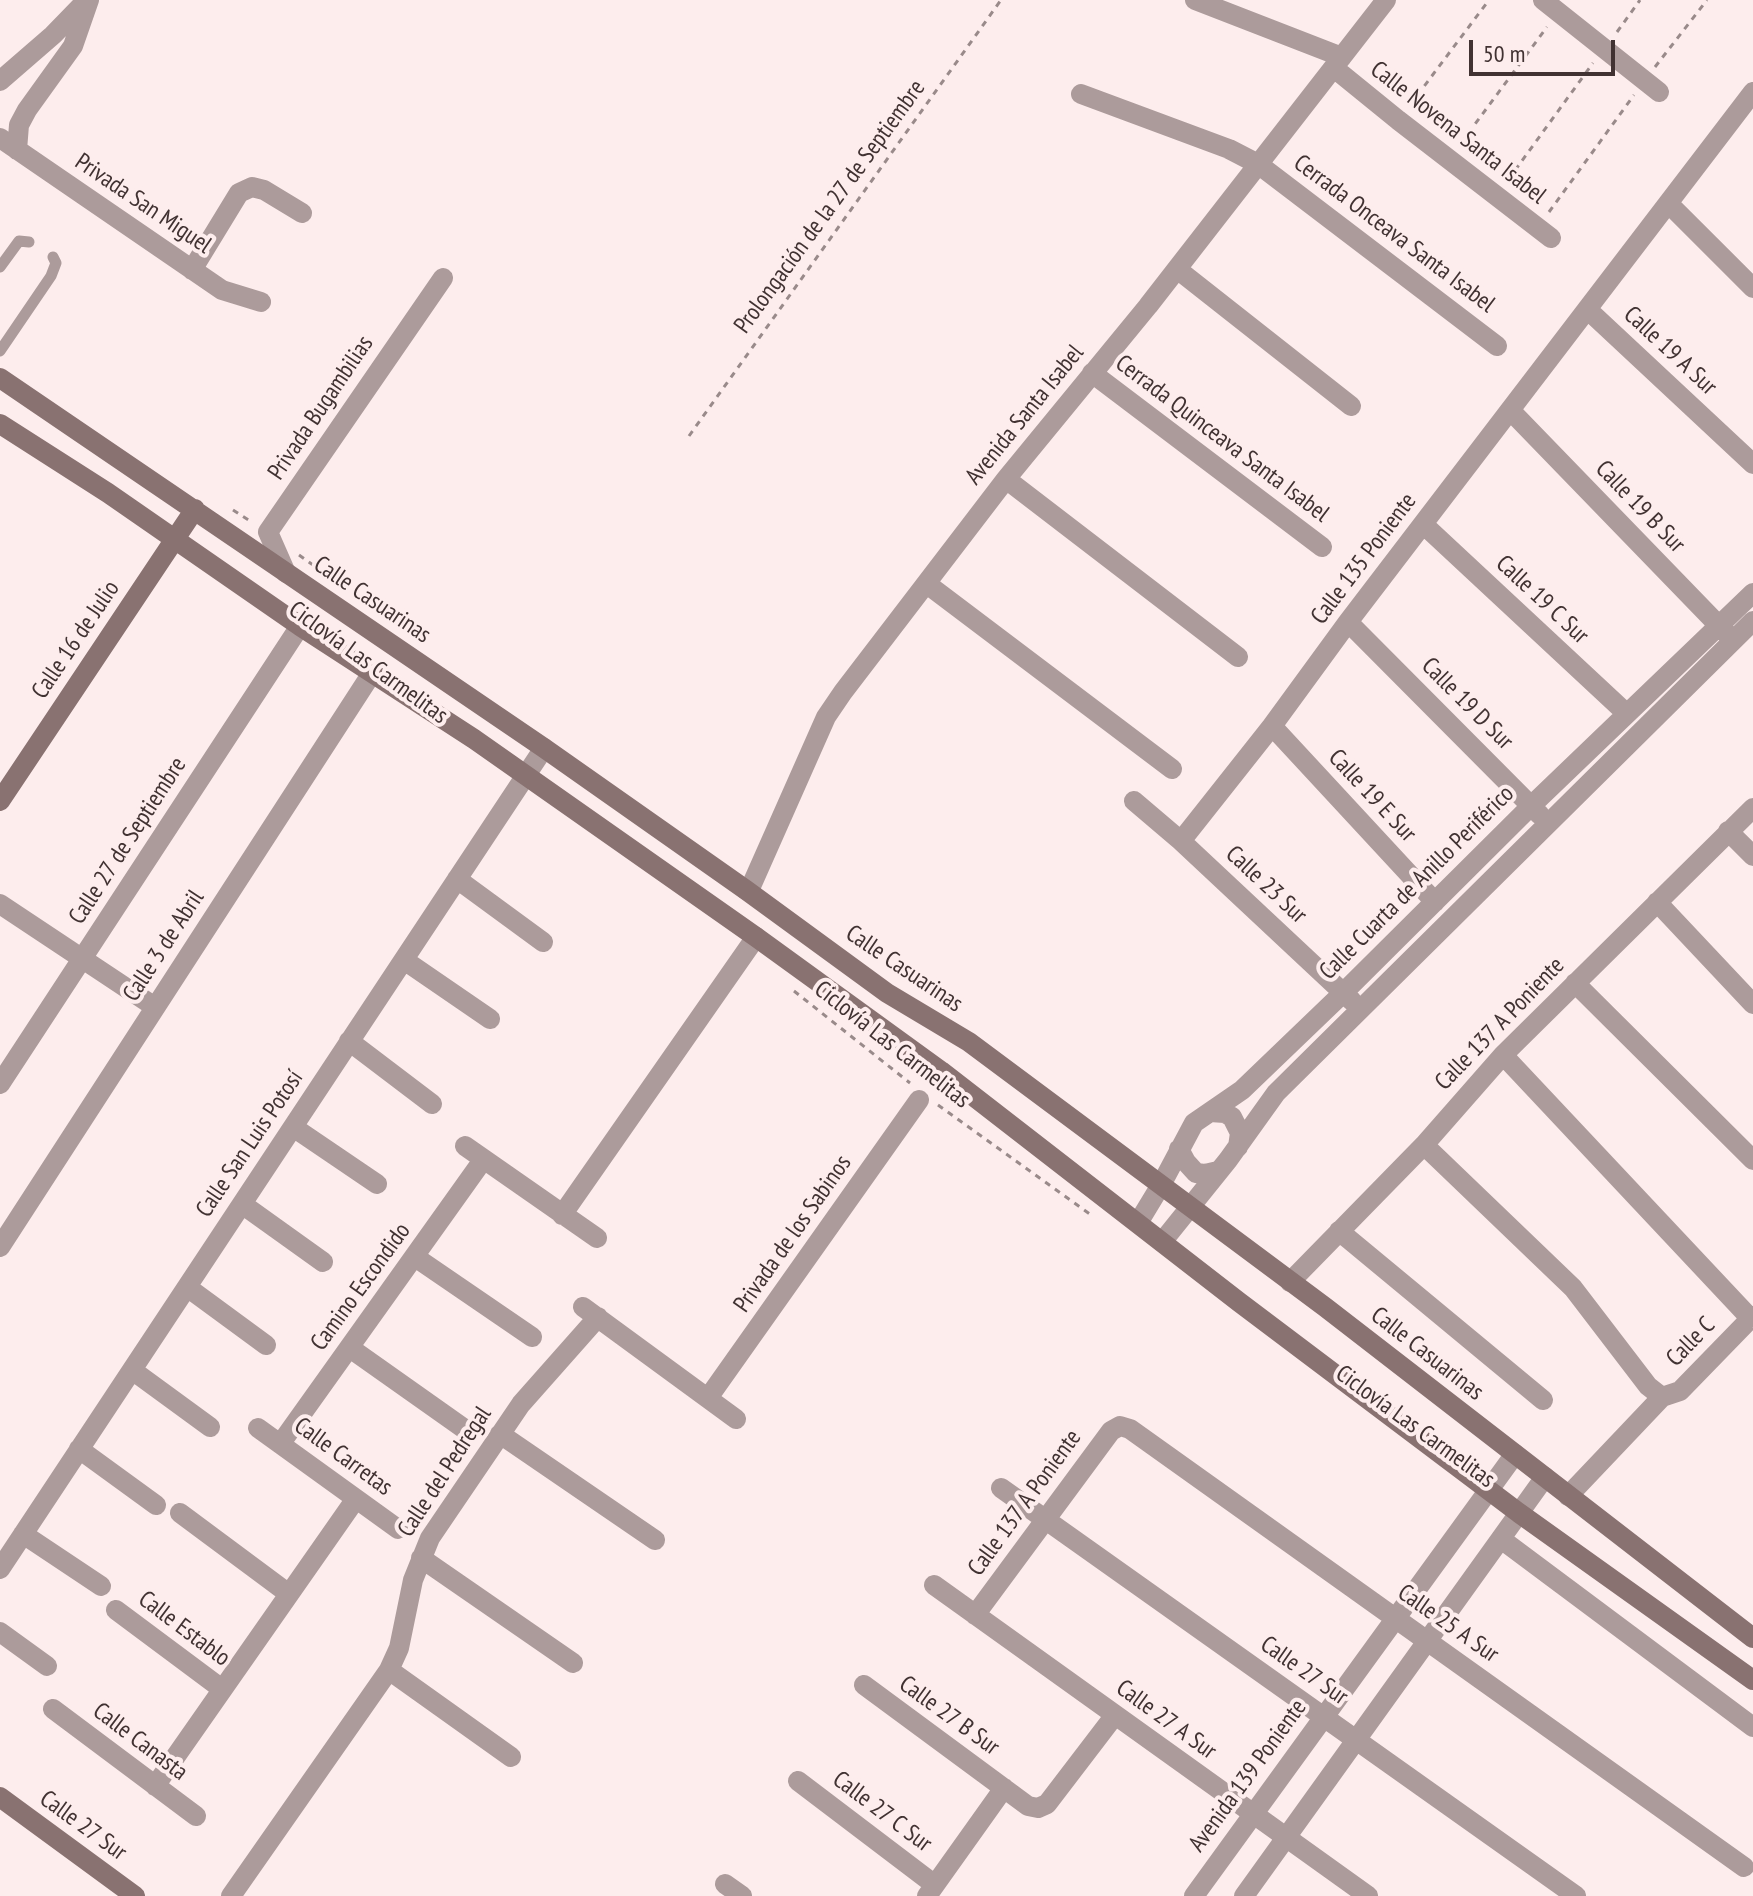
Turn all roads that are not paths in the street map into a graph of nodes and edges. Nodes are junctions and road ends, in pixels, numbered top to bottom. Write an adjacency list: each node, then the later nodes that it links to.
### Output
1 (88, 0): 6 (street); 10 (street)
2 (1195, 0): 5 (street, Calle Novena Santa Isabel)
3 (1386, 0): 5 (street, Avenida Santa Isabel)
4 (1550, 6): 7 (street)
5 (1338, 62): 11 (street, Avenida Santa Isabel); 14 (street, Calle Novena Santa Isabel)
6 (0, 81)
7 (1652, 86)
8 (1081, 94): 11 (street, Cerrada Onceava Santa Isabel)
9 (1753, 94): 12 (street, Calle 135 Poniente)
10 (9, 144): 19 (street, Privada San Miguel)
11 (1258, 164): 18 (street, Avenida Santa Isabel); 24 (street, Cerrada Onceava Santa Isabel)
12 (1668, 203): 21 (street); 23 (street, Calle 135 Poniente)
13 (302, 213): 19 (street)
14 (1544, 233)
15 (29, 242): 17 (lane)
16 (53, 257): 25 (lane)
17 (0, 267)
18 (1177, 269): 26 (street, Avenida Santa Isabel); 28 (street)
19 (192, 270): 22 (street, Privada San Miguel)
20 (443, 278): 37 (street, Privada Bugambilias)
21 (1753, 288)
22 (261, 302)
23 (1587, 309): 29 (street, Calle 135 Poniente); 31 (street, Calle 19 A Sur)
24 (1497, 346)
25 (0, 351)
26 (1092, 373): 32 (street, Avenida Santa Isabel); 36 (street, Cerrada Quinceava Santa Isabel)
27 (0, 379): 33 (main road, Calle Casuarinas)
28 (1351, 406)
29 (1510, 410): 34 (street, Calle 135 Poniente); 43 (street, Calle 19 B Sur)
30 (0, 424): 35 (main road)
31 (1753, 464)
32 (1006, 479): 38 (street, Avenida Santa Isabel); 44 (street)
33 (195, 509): 35 (main road, Calle 16 de Julio); 37 (main road, Calle Casuarinas)
34 (1423, 524): 41 (street, Calle 135 Poniente); 46 (street, Calle 19 C Sur)
35 (175, 539): 42 (main road); 51 (main road, Calle 16 de Julio)
36 (1322, 547)
37 (286, 573): 48 (main road, Calle Casuarinas)
38 (927, 584): 49 (street); 60 (street, Avenida Santa Isabel)
39 (1753, 593): 43 (street, Calle Cuarta de Anillo Periférico)
40 (1753, 621): 43 (street, Calle Cuarta de Anillo Periférico)
41 (1348, 622): 47 (street, Calle 135 Poniente); 53 (street, Calle 19 D Sur)
42 (300, 626): 45 (main road); 66 (street, Calle 27 de Septiembre)
43 (1726, 634): 46 (street, Calle Cuarta de Anillo Periférico); 55 (street, Calle Cuarta de Anillo Periférico)
44 (1238, 657)
45 (372, 673): 50 (main road); 71 (street, Calle 3 de Abril)
46 (1626, 713): 53 (street, Calle Cuarta de Anillo Periférico)
47 (1272, 726): 57 (street, Calle 135 Poniente); 61 (street, Calle 19 E Sur)
48 (544, 748): 50 (street, Calle San Luis Potosí); 60 (main road, Calle Casuarinas)
49 (1172, 769)
50 (526, 776): 59 (street, Calle San Luis Potosí); 64 (main road)
51 (0, 801)
52 (1134, 801): 57 (street, Calle 23 Sur)
53 (1531, 806): 55 (street, Calle 19 D Sur); 61 (street, Calle Cuarta de Anillo Periférico)
54 (1753, 808): 56 (street, Calle 137 A Poniente)
55 (1548, 824): 72 (street, Calle Cuarta de Anillo Periférico)
56 (1728, 831): 58 (street); 62 (street, Calle 137 A Poniente)
57 (1181, 841): 69 (street, Calle 23 Sur)
58 (1753, 856)
59 (457, 879): 65 (street); 67 (street, Calle San Luis Potosí)
60 (746, 890): 89 (main road, Calle Casuarinas)
61 (1435, 902): 69 (street, Calle Cuarta de Anillo Periférico)
62 (1657, 902): 68 (street, Calle 137 A Poniente); 70 (street)
63 (0, 904): 66 (street)
64 (756, 937): 92 (street); 93 (main road)
65 (543, 942)
66 (81, 960): 71 (street); 76 (street, Calle 27 de Septiembre)
67 (404, 960): 73 (street); 74 (street, Calle San Luis Potosí)
68 (1575, 983): 75 (street, Calle 137 A Poniente); 86 (street)
69 (1343, 993): 72 (street, Calle 23 Sur); 79 (street, Calle Cuarta de Anillo Periférico)
70 (1753, 1004)
71 (155, 1007): 97 (street, Calle 3 de Abril)
72 (1360, 1010): 83 (street, Calle Cuarta de Anillo Periférico)
73 (490, 1019)
74 (349, 1041): 78 (street); 80 (street, Calle San Luis Potosí)
75 (1503, 1055): 81 (street, Calle 137 A Poniente); 102 (street)
76 (0, 1084)
77 (922, 1096): 108 (street, Privada de los Sabinos)
78 (432, 1104)
79 (1210, 1112): 83 (street); 84 (street, Calle Cuarta de Anillo Periférico)
80 (293, 1127): 88 (street); 90 (street, Calle San Luis Potosí)
81 (1424, 1145): 94 (street, Calle 137 A Poniente); 107 (street)
82 (465, 1146): 85 (street)
83 (1238, 1147): 87 (street, Calle Cuarta de Anillo Periférico)
84 (1179, 1149): 87 (street); 89 (street, Calle Cuarta de Anillo Periférico)
85 (483, 1160): 92 (street); 98 (street, Camino Escondido)
86 (1753, 1160)
87 (1218, 1171): 91 (street, Calle Cuarta de Anillo Periférico)
88 (377, 1184)
89 (1161, 1185): 91 (main road, Calle Casuarinas); 93 (street, Calle Cuarta de Anillo Periférico)
90 (242, 1204): 99 (street); 101 (street, Calle San Luis Potosí)
91 (1190, 1207): 96 (street, Calle Cuarta de Anillo Periférico); 100 (main road, Calle Casuarinas)
92 (562, 1215): 95 (street)
93 (1138, 1223): 96 (main road)
94 (1339, 1231): 100 (street, Calle 137 A Poniente); 109 (street)
95 (597, 1238)
96 (1162, 1242): 121 (main road)
97 (0, 1247)
98 (415, 1257): 103 (street); 105 (street, Camino Escondido)
99 (323, 1262)
100 (1290, 1282): 118 (main road, Calle Casuarinas)
101 (187, 1287): 104 (street); 106 (street, Calle San Luis Potosí)
102 (1752, 1317): 107 (street, Calle C)
103 (532, 1337)
104 (266, 1345)
105 (350, 1348): 114 (street); 116 (street, Camino Escondido)
106 (132, 1370): 112 (street); 117 (street, Calle San Luis Potosí)
107 (1662, 1397): 122 (street, Calle C)
108 (708, 1398): 110 (street); 115 (street, Calle del Pedregal)
109 (1543, 1400)
110 (736, 1419)
111 (1120, 1426): 127 (street, Calle 137 A Poniente); 139 (street, Calle 25 A Sur)
112 (210, 1427)
113 (258, 1428): 116 (street, Calle Carretas)
114 (466, 1430)
115 (500, 1434): 131 (street); 132 (street, Calle del Pedregal)
116 (281, 1443): 123 (street, Calle Carretas)
117 (79, 1449): 124 (street); 129 (street, Calle San Luis Potosí)
118 (1515, 1454): 119 (main road, Calle Casuarinas); 121 (street, Avenida 139 Poniente)
119 (1545, 1477): 122 (main road, Calle Casuarinas); 126 (street)
120 (1001, 1488): 127 (street, Calle 27 Sur)
121 (1489, 1490): 126 (main road); 139 (street, Avenida 139 Poniente)
122 (1568, 1496): 141 (main road, Calle Casuarinas)
123 (355, 1500): 128 (street, Calle Carretas); 136 (street)
124 (156, 1505)
125 (180, 1513): 136 (street)
126 (1519, 1513): 130 (street); 146 (main road)
127 (1045, 1519): 138 (street, Calle 137 A Poniente); 151 (street, Calle 27 Sur)
128 (398, 1529)
129 (23, 1534): 133 (street, Calle San Luis Potosí); 135 (street)
130 (1501, 1539): 142 (street); 152 (street)
131 (655, 1540)
132 (421, 1558): 143 (street); 145 (street, Calle del Pedregal)
133 (0, 1569)
134 (934, 1585): 138 (street, Calle 27 A Sur)
135 (101, 1586)
136 (289, 1594): 148 (street)
137 (116, 1610): 148 (street, Calle Establo)
138 (975, 1615): 150 (street, Calle 27 A Sur)
139 (1395, 1619): 142 (street, Calle 25 A Sur); 151 (street, Avenida 139 Poniente)
140 (0, 1632): 144 (street)
141 (1753, 1638)
142 (1427, 1642): 153 (street); 162 (street, Calle 25 A Sur)
143 (573, 1663)
144 (47, 1666)
145 (389, 1670): 154 (street); 163 (street, Calle del Pedregal)
146 (1753, 1680)
147 (864, 1685): 157 (street, Calle 27 B Sur)
148 (222, 1689): 156 (street)
149 (53, 1709): 156 (street, Calle Canasta)
150 (1115, 1715): 157 (street, Calle 27 B Sur); 159 (street, Calle 27 A Sur)
151 (1324, 1717): 153 (street, Calle 27 Sur); 159 (street, Avenida 139 Poniente)
152 (1753, 1727)
153 (1356, 1740): 161 (street); 170 (street, Calle 27 Sur)
154 (511, 1757)
155 (798, 1781): 164 (street, Calle 27 C Sur)
156 (155, 1786): 160 (street, Calle Canasta)
157 (1004, 1788): 164 (street)
158 (3, 1802): 165 (main road, Calle 27 Sur)
159 (1253, 1814): 161 (street, Calle 27 A Sur); 167 (street, Avenida 139 Poniente)
160 (196, 1816)
161 (1286, 1837): 168 (street); 169 (street, Calle 27 A Sur)
162 (1744, 1867)
163 (247, 1886): 166 (street, Calle del Pedregal)
164 (931, 1891)
165 (135, 1896)
166 (231, 1896)
167 (1194, 1896)
168 (1244, 1896)
169 (1368, 1896)
170 (1576, 1896)

